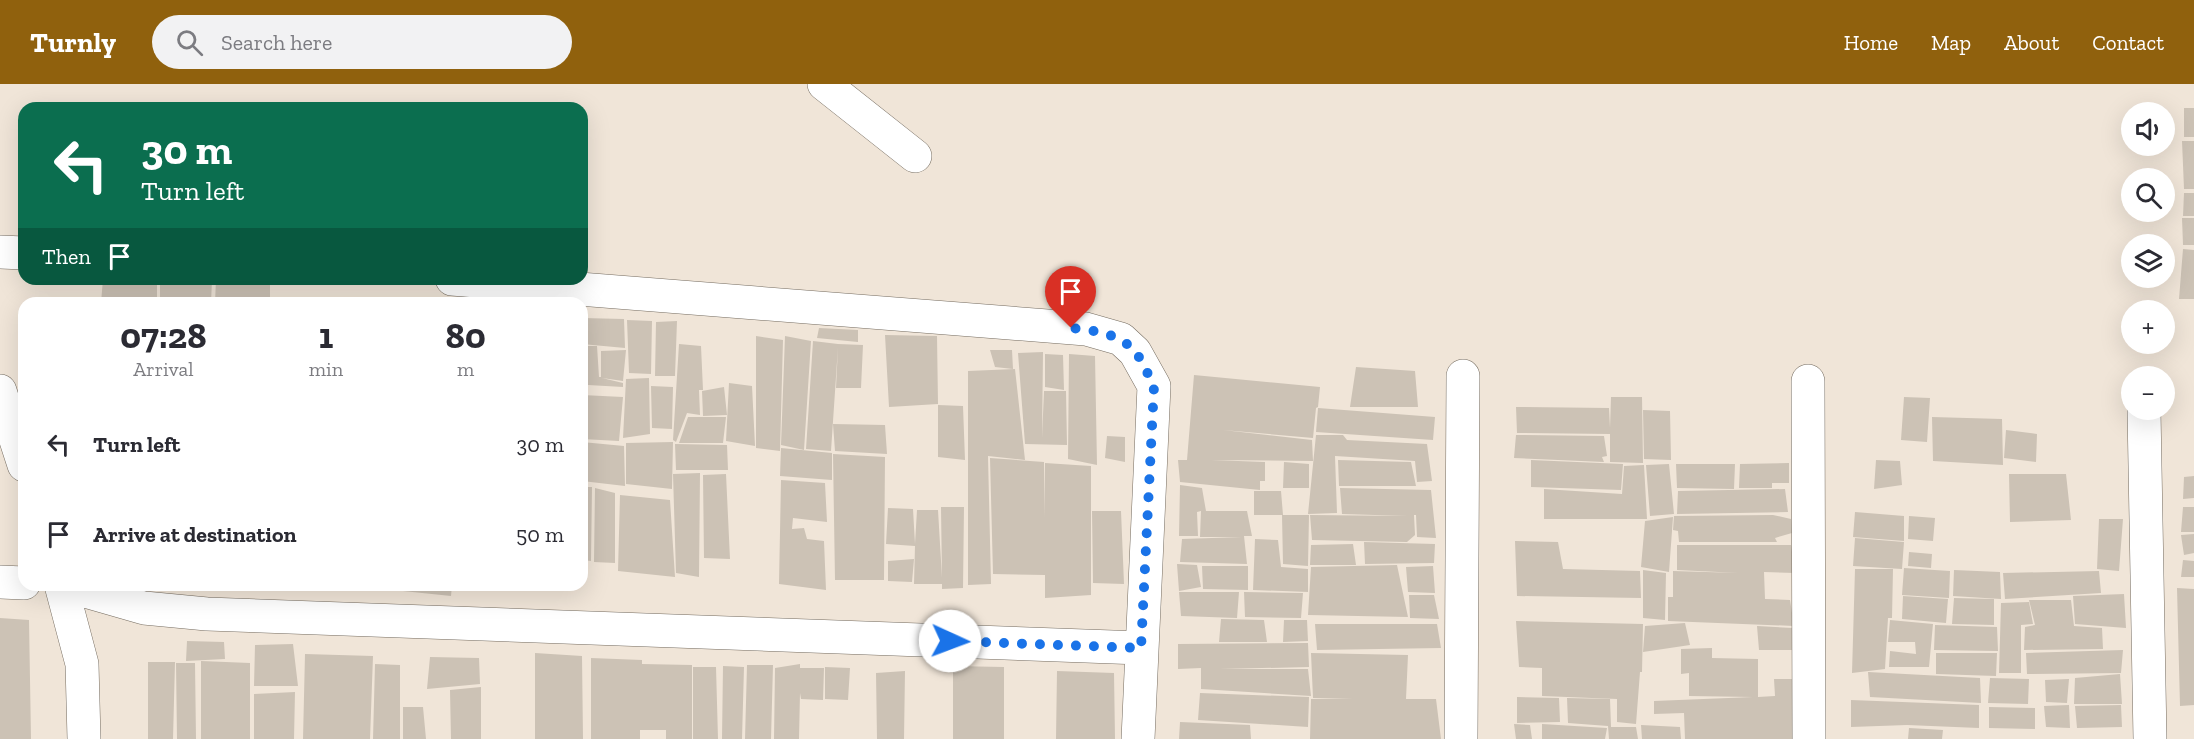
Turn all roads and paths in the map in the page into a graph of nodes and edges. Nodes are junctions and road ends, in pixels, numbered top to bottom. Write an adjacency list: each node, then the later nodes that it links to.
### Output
1 (824, 84): 2 (street)
2 (915, 156)
3 (0, 252): 4 (street)
4 (18, 253)
5 (528, 285): 15 (street)
6 (1463, 376): 18 (street)
7 (1808, 381): 19 (street)
8 (0, 391): 10 (street)
9 (2144, 420): 20 (street)
10 (18, 446)
11 (0, 582): 12 (street)
12 (18, 583)
13 (64, 591): 16 (street)
14 (84, 591): 15 (street)
15 (1141, 648): 17 (street)
16 (84, 739)
17 (1138, 739)
18 (1461, 739)
19 (1809, 739)
20 (2150, 739)

